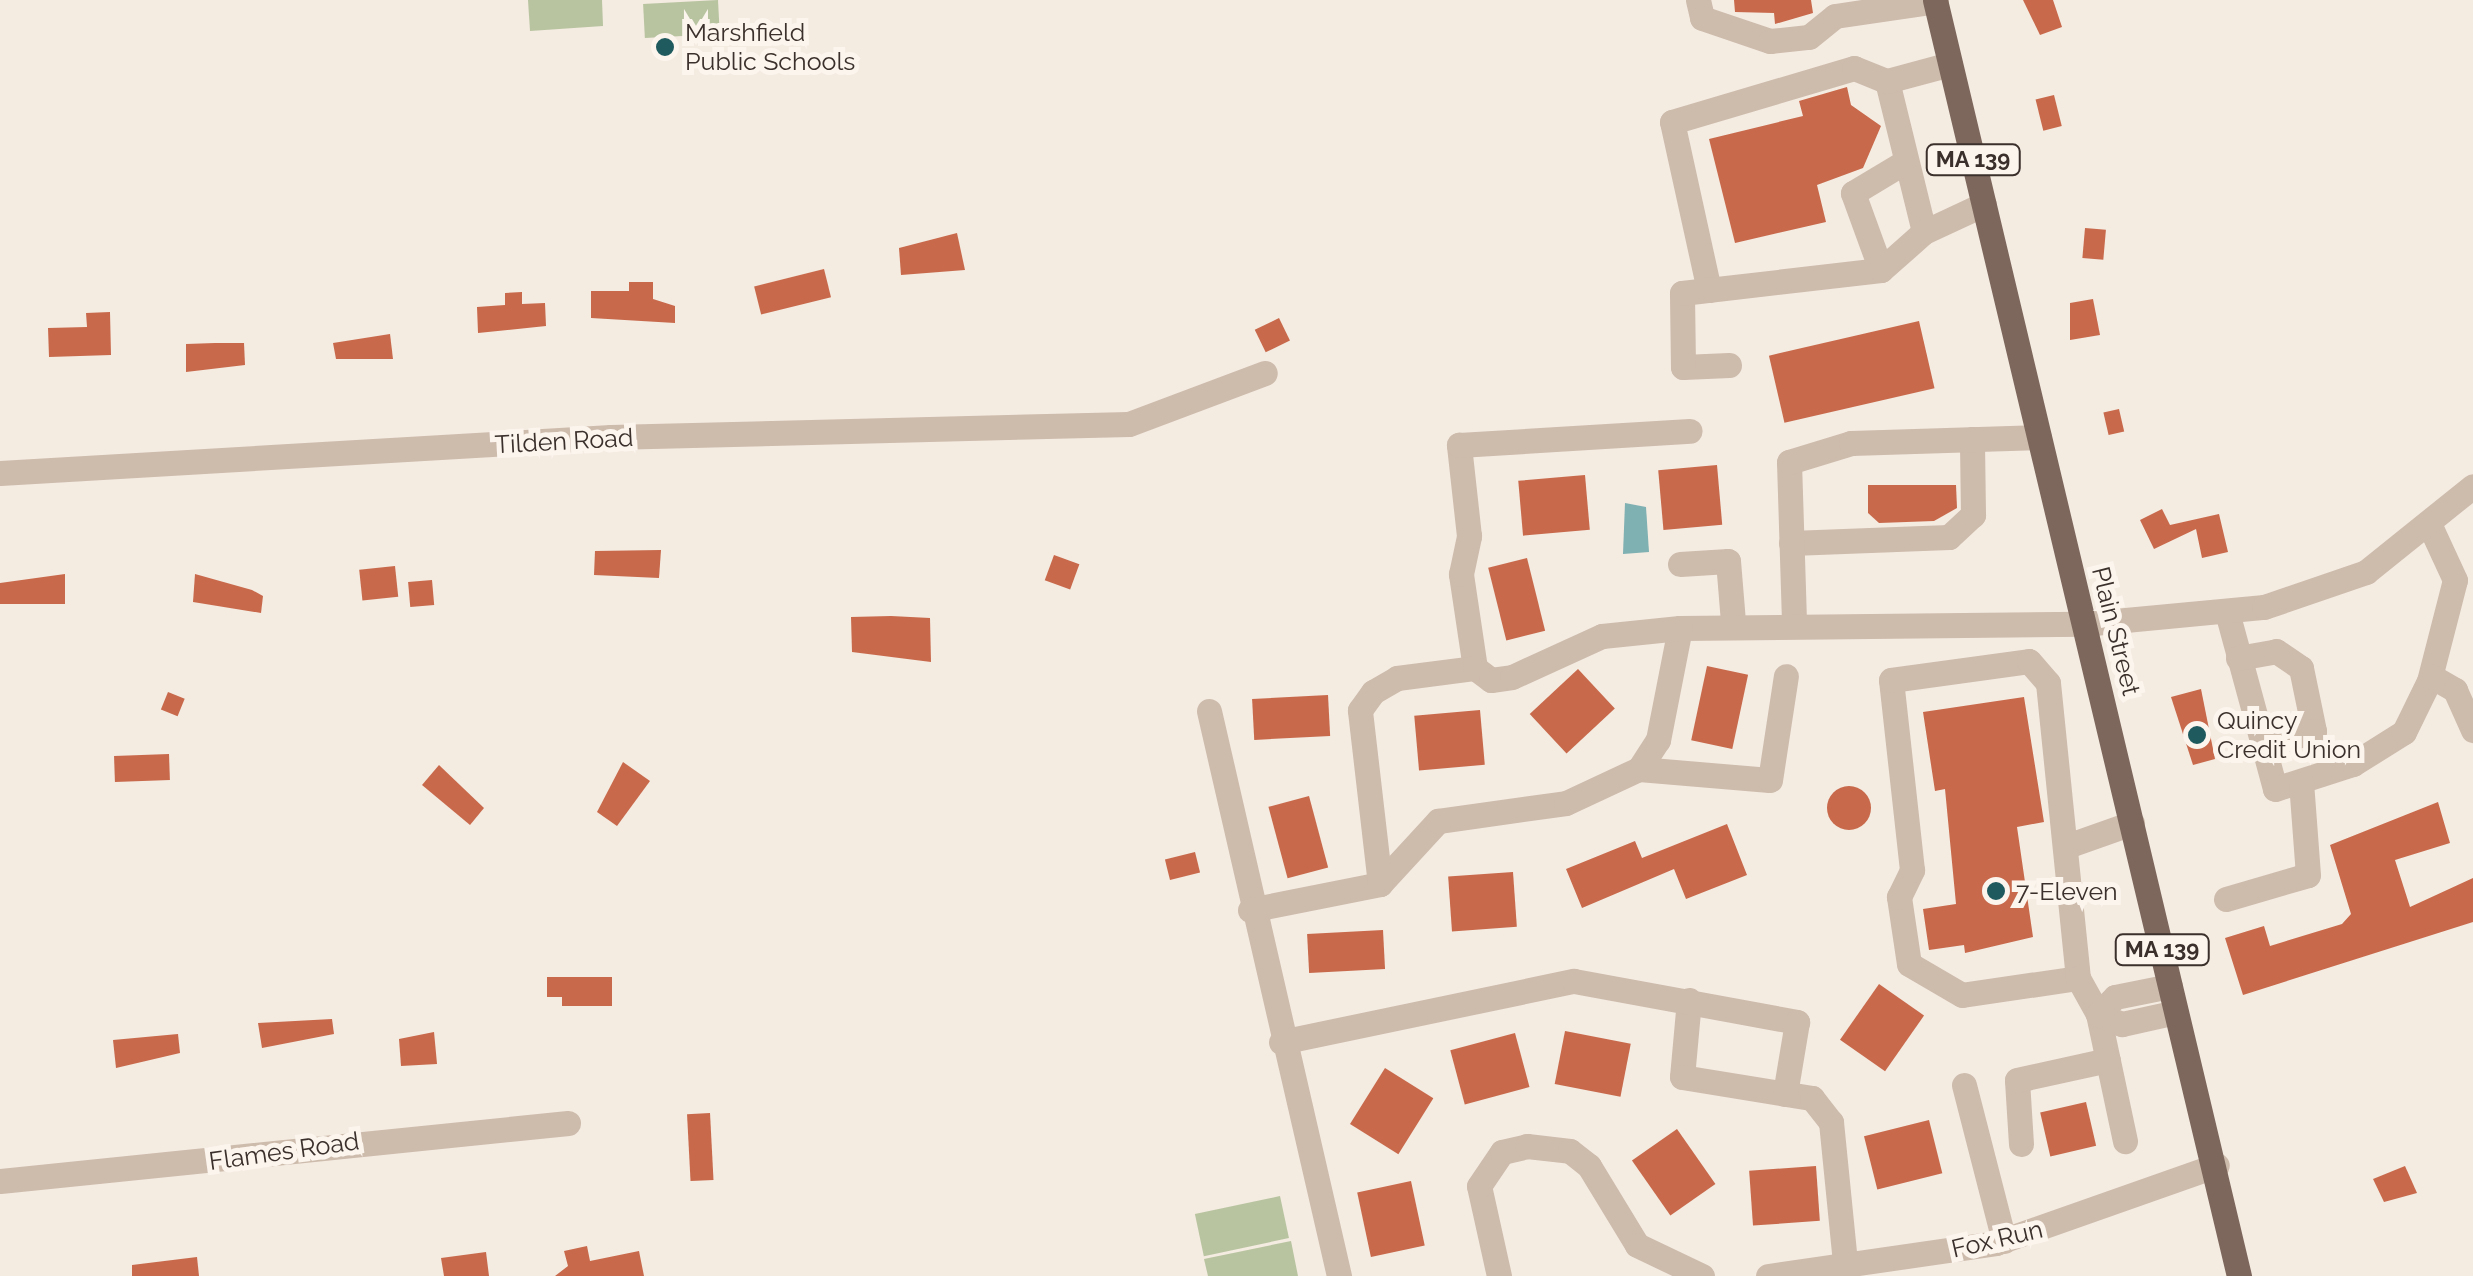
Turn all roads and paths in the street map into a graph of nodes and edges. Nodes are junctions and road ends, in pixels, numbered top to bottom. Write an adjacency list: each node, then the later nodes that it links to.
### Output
1 (1698, 0): 3 (street)
2 (1936, 0): 3 (street); 4 (main road, Plain Street / MA 139)
3 (1833, 8)
4 (1950, 64): 5 (street); 7 (main road, Plain Street / MA 139)
5 (1887, 81): 6 (street); 10 (street)
6 (1903, 163): 8 (street); 9 (street)
7 (1984, 204): 8 (street); 14 (main road, Plain Street / MA 139)
8 (1924, 232): 9 (street)
9 (1881, 270): 10 (street)
10 (1709, 290): 11 (street)
11 (1729, 366)
12 (1266, 372): 16 (street, Tilden Road)
13 (1690, 431): 28 (street)
14 (2038, 436): 15 (street); 25 (main road, Plain Street / MA 139)
15 (1972, 439): 19 (street); 19 (street)
16 (0, 473)
17 (2473, 486): 18 (street)
18 (2431, 528): 21 (street); 22 (street)
19 (1792, 543): 23 (street)
20 (1680, 564): 24 (street)
21 (2464, 583): 30 (street)
22 (2227, 612): 25 (street); 27 (street)
23 (1794, 620): 24 (street); 25 (street)
24 (1734, 622): 26 (street)
25 (2083, 624): 36 (main road, Plain Street / MA 139)
26 (1680, 628): 28 (street); 34 (street)
27 (2238, 658): 33 (street); 33 (street)
28 (1475, 668): 38 (street)
29 (1786, 676): 34 (street)
30 (2431, 676): 32 (street); 35 (street)
31 (1208, 710): 40 (street)
32 (2473, 730)
33 (2263, 746): 35 (street)
34 (1638, 769): 38 (street)
35 (2301, 782): 39 (street)
36 (2132, 822): 37 (street); 42 (main road, Plain Street / MA 139)
37 (2067, 846): 41 (street); 41 (street)
38 (1380, 884): 40 (street)
39 (2226, 899)
40 (1250, 910): 46 (street)
41 (2078, 978): 45 (street)
42 (2170, 986): 44 (main road, Plain Street / MA 139); 45 (street)
43 (1689, 1000): 46 (street); 49 (street); 49 (street)
44 (2176, 1012): 45 (street); 53 (main road, Plain Street / MA 139)
45 (2098, 1014): 47 (street)
46 (1281, 1042): 57 (street)
47 (2108, 1060): 51 (street); 52 (street)
48 (1964, 1085): 55 (street)
49 (1786, 1094): 56 (street)
50 (568, 1123): 54 (street, Flames Road)
51 (2125, 1141)
52 (2022, 1144)
53 (2217, 1165): 55 (street, Fox Run); 61 (main road, Plain Street / MA 139)
54 (0, 1181)
55 (2004, 1241): 56 (street, Fox Run)
56 (1844, 1262): 60 (street, Fox Run)
57 (1339, 1276)
58 (1499, 1276): 59 (street)
59 (1702, 1276)
60 (1768, 1276)
61 (2239, 1276)

